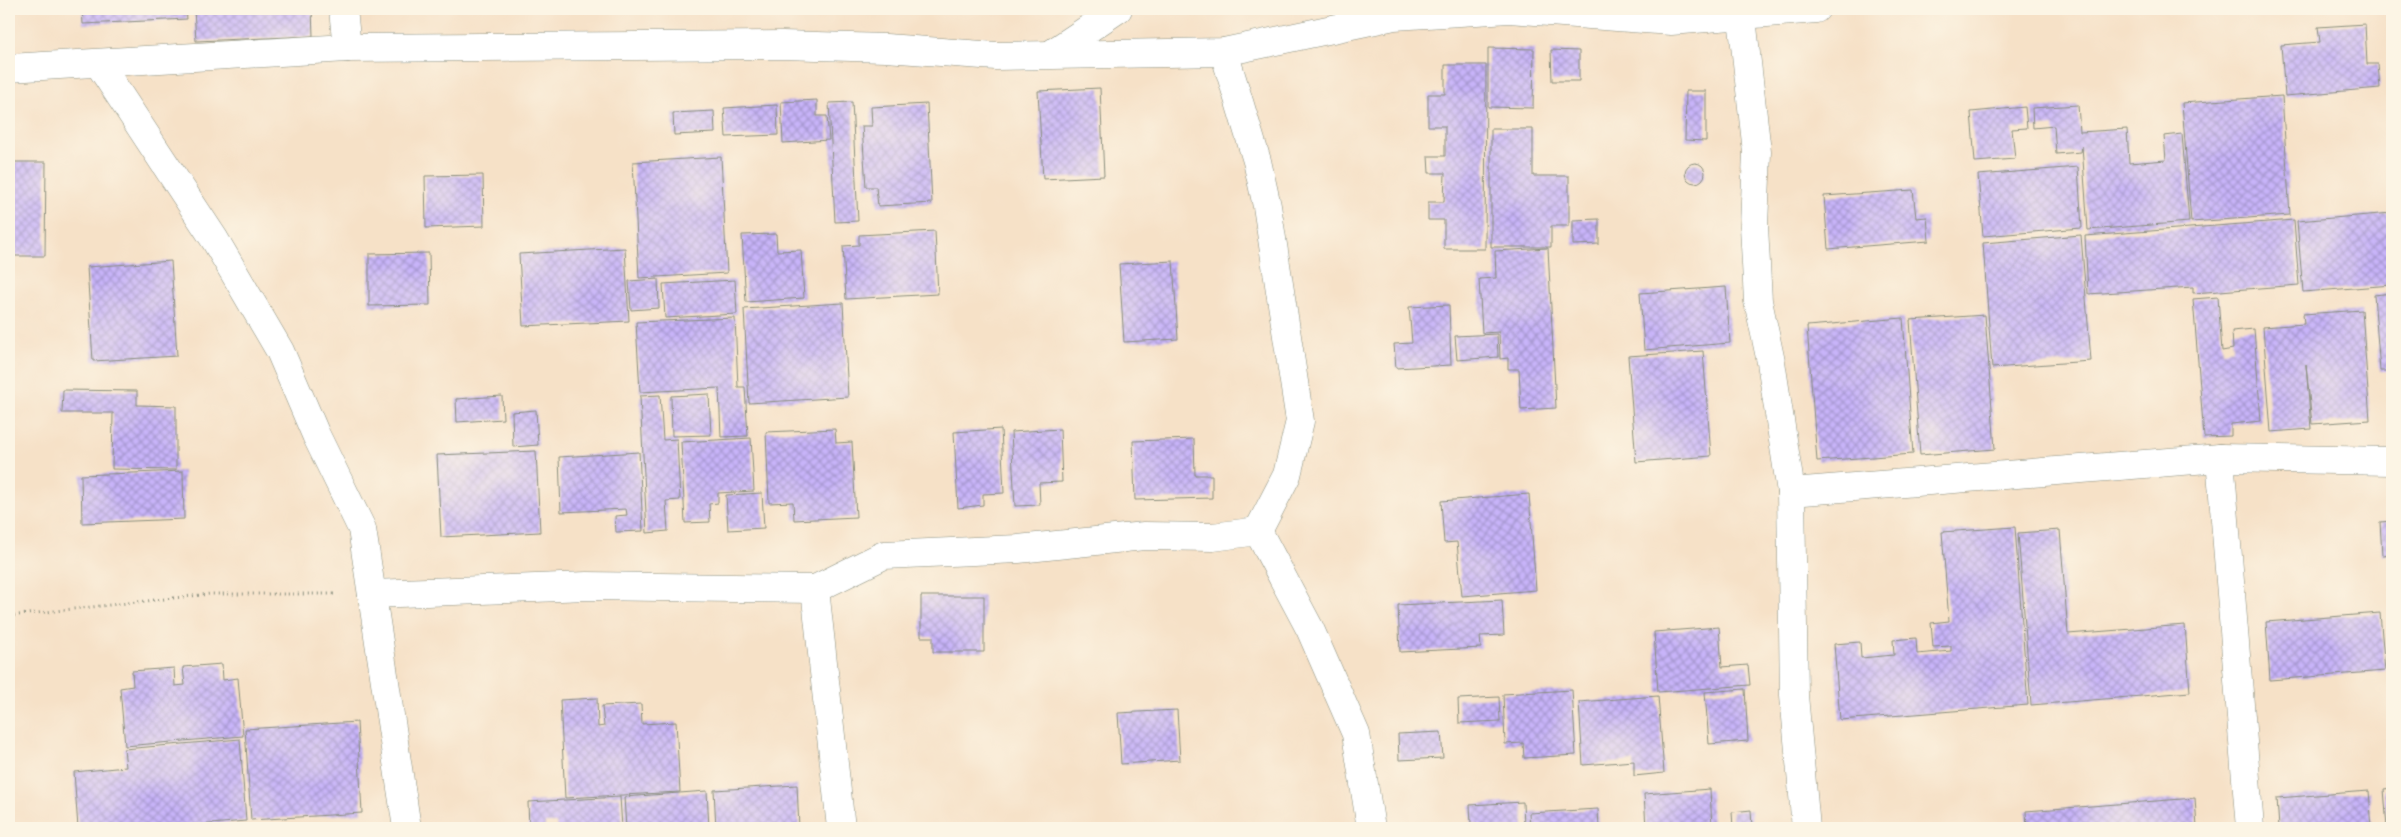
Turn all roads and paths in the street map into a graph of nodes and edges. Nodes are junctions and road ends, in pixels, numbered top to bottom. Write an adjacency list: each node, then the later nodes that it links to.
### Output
1 (343, 9): 5 (street)
2 (1118, 9): 7 (street)
3 (1816, 9): 4 (street)
4 (1741, 11): 6 (street); 12 (street)
5 (347, 48): 7 (street); 8 (street)
6 (1224, 52): 7 (street); 13 (street)
7 (1051, 54)
8 (99, 64): 9 (street); 15 (street)
9 (9, 68)
10 (2220, 458): 11 (street); 12 (street); 21 (street)
11 (2392, 461)
12 (1791, 492): 20 (street)
13 (1258, 531): 14 (street); 19 (street)
14 (815, 589): 15 (street); 18 (street)
15 (372, 594): 16 (path); 17 (street)
16 (9, 616)
17 (407, 828)
18 (841, 828)
19 (1371, 828)
20 (1806, 828)
21 (2250, 828)

